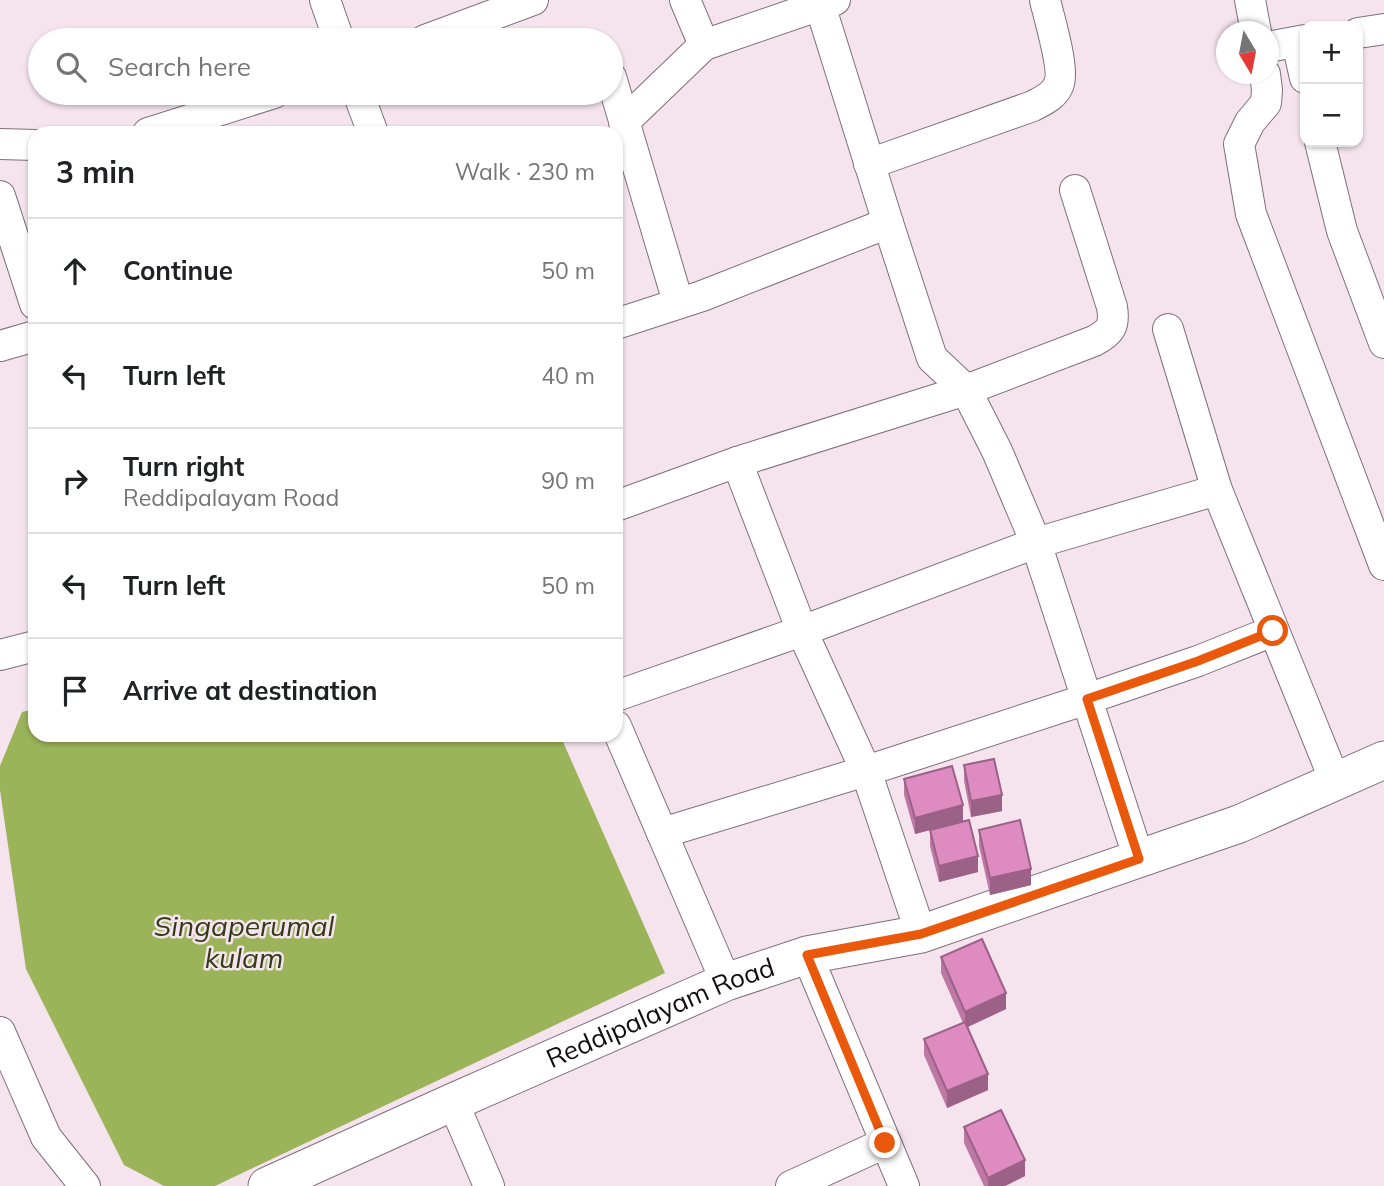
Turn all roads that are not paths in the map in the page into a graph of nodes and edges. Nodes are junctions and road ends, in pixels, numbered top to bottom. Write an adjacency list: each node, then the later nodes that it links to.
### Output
1 (325, 0): 8 (street)
2 (533, 0): 9 (street)
3 (685, 0): 13 (street)
4 (1045, 0): 26 (street)
5 (1250, 0): 7 (street)
6 (827, 2): 13 (street); 26 (street)
7 (1254, 21)
8 (335, 28)
9 (457, 28)
10 (1384, 29): 11 (street)
11 (1363, 32)
12 (1290, 43): 14 (street)
13 (704, 45): 22 (street)
14 (1300, 66)
15 (1266, 84): 42 (street)
16 (236, 105): 19 (street)
17 (362, 105): 20 (street)
18 (617, 105): 21 (street)
19 (170, 126)
20 (370, 126)
21 (621, 126)
22 (624, 142): 31 (street)
23 (0, 144): 24 (street)
24 (28, 145)
25 (1321, 147): 34 (street)
26 (869, 164): 29 (street)
27 (1076, 190): 37 (street)
28 (0, 196): 30 (street)
29 (888, 223): 31 (street); 37 (street)
30 (28, 282)
31 (678, 302): 32 (street)
32 (623, 322)
33 (1168, 330): 39 (street)
34 (1384, 343)
35 (28, 344): 36 (street)
36 (0, 346)
37 (966, 390): 38 (street); 41 (street)
38 (737, 462): 40 (street); 43 (street)
39 (1217, 490): 41 (street); 44 (street)
40 (623, 503)
41 (1036, 543): 43 (street); 48 (street)
42 (1384, 565)
43 (802, 631): 47 (street); 51 (street)
44 (1273, 631): 48 (street); 52 (street)
45 (28, 648): 46 (street)
46 (0, 655)
47 (623, 694)
48 (1087, 699): 51 (street); 54 (street)
49 (623, 742): 53 (street)
50 (1384, 760): 52 (main road, Reddipalayam Road)
51 (866, 771): 53 (street); 55 (street)
52 (1335, 780): 54 (main road, Reddipalayam Road)
53 (662, 833): 57 (street)
54 (1139, 859): 55 (main road, Reddipalayam Road)
55 (921, 934): 56 (main road, Reddipalayam Road)
56 (807, 955): 57 (main road, Reddipalayam Road); 60 (street)
57 (726, 982): 59 (main road, Reddipalayam Road)
58 (4, 1051): 61 (street)
59 (453, 1102): 62 (main road, Reddipalayam Road); 63 (street)
60 (885, 1143): 64 (street); 65 (street)
61 (85, 1186)
62 (267, 1186)
63 (489, 1186)
64 (791, 1186)
65 (904, 1186)

